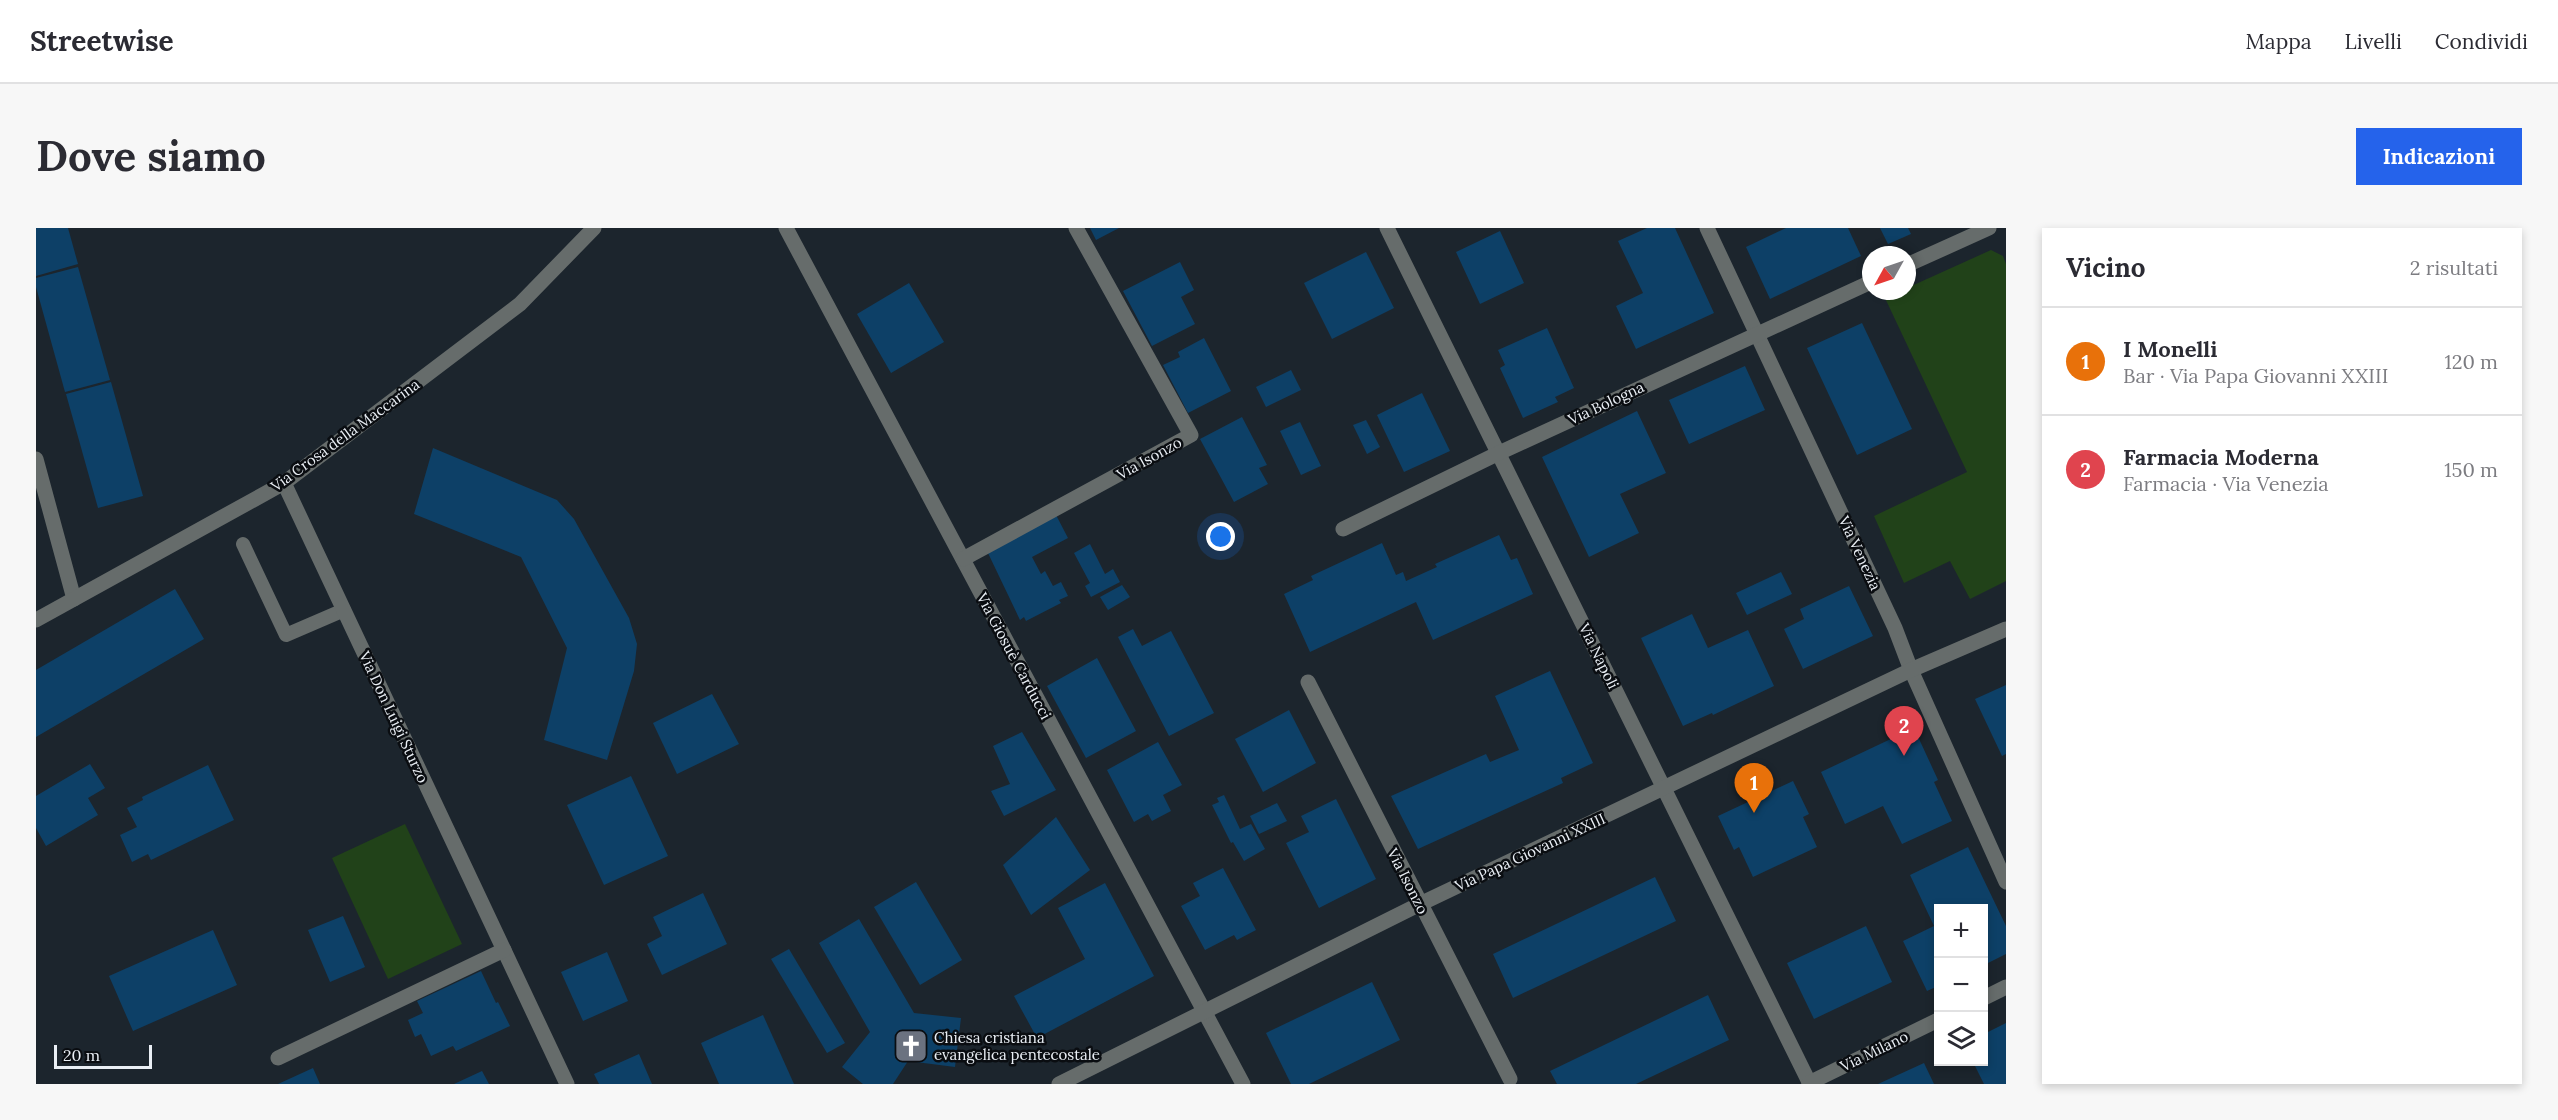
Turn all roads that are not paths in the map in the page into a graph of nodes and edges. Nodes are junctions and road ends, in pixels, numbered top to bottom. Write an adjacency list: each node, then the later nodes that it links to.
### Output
1 (594, 228): 12 (street, Via Crosa della Maccarina)
2 (786, 228): 15 (street, Via Giosuè Carducci)
3 (1076, 228): 15 (street, Via Isonzo)
4 (1387, 228): 10 (street, Via Napoli)
5 (1707, 228): 9 (street, Via Venezia)
6 (1989, 228): 7 (street)
7 (1916, 261)
8 (1862, 286): 9 (street, Via Bologna)
9 (1758, 333): 10 (street, Via Bologna); 20 (street, Via Venezia)
10 (1499, 453): 13 (street, Via Bologna); 22 (street, Via Napoli)
11 (36, 459): 16 (street)
12 (284, 483): 16 (street, Via Crosa della Maccarina); 17 (street, Via Don Luigi Sturzo)
13 (1343, 529)
14 (243, 544): 17 (lane)
15 (963, 559): 28 (street, Via Giosuè Carducci)
16 (74, 599): 18 (street, Via Crosa della Maccarina)
17 (344, 610): 25 (street, Via Don Luigi Sturzo)
18 (36, 620)
19 (2006, 629): 20 (street, Via Papa Giovanni XXIII)
20 (1911, 670): 22 (street, Via Papa Giovanni XXIII); 23 (street, Via Venezia)
21 (1308, 682): 24 (street, Via Isonzo)
22 (1665, 787): 24 (street, Via Papa Giovanni XXIII); 32 (street, Via Napoli)
23 (2006, 882)
24 (1420, 904): 28 (street, Via Papa Giovanni XXIII); 31 (street, Via Isonzo)
25 (504, 950): 30 (street); 33 (street, Via Don Luigi Sturzo)
26 (2006, 987): 27 (street)
27 (1988, 996)
28 (1203, 1012): 34 (street, Via Papa Giovanni XXIII); 35 (street, Via Giosuè Carducci)
29 (1934, 1022): 32 (street, Via Milano)
30 (278, 1058)
31 (1510, 1079)
32 (1810, 1083)
33 (567, 1084)
34 (1059, 1084)
35 (1243, 1084)

